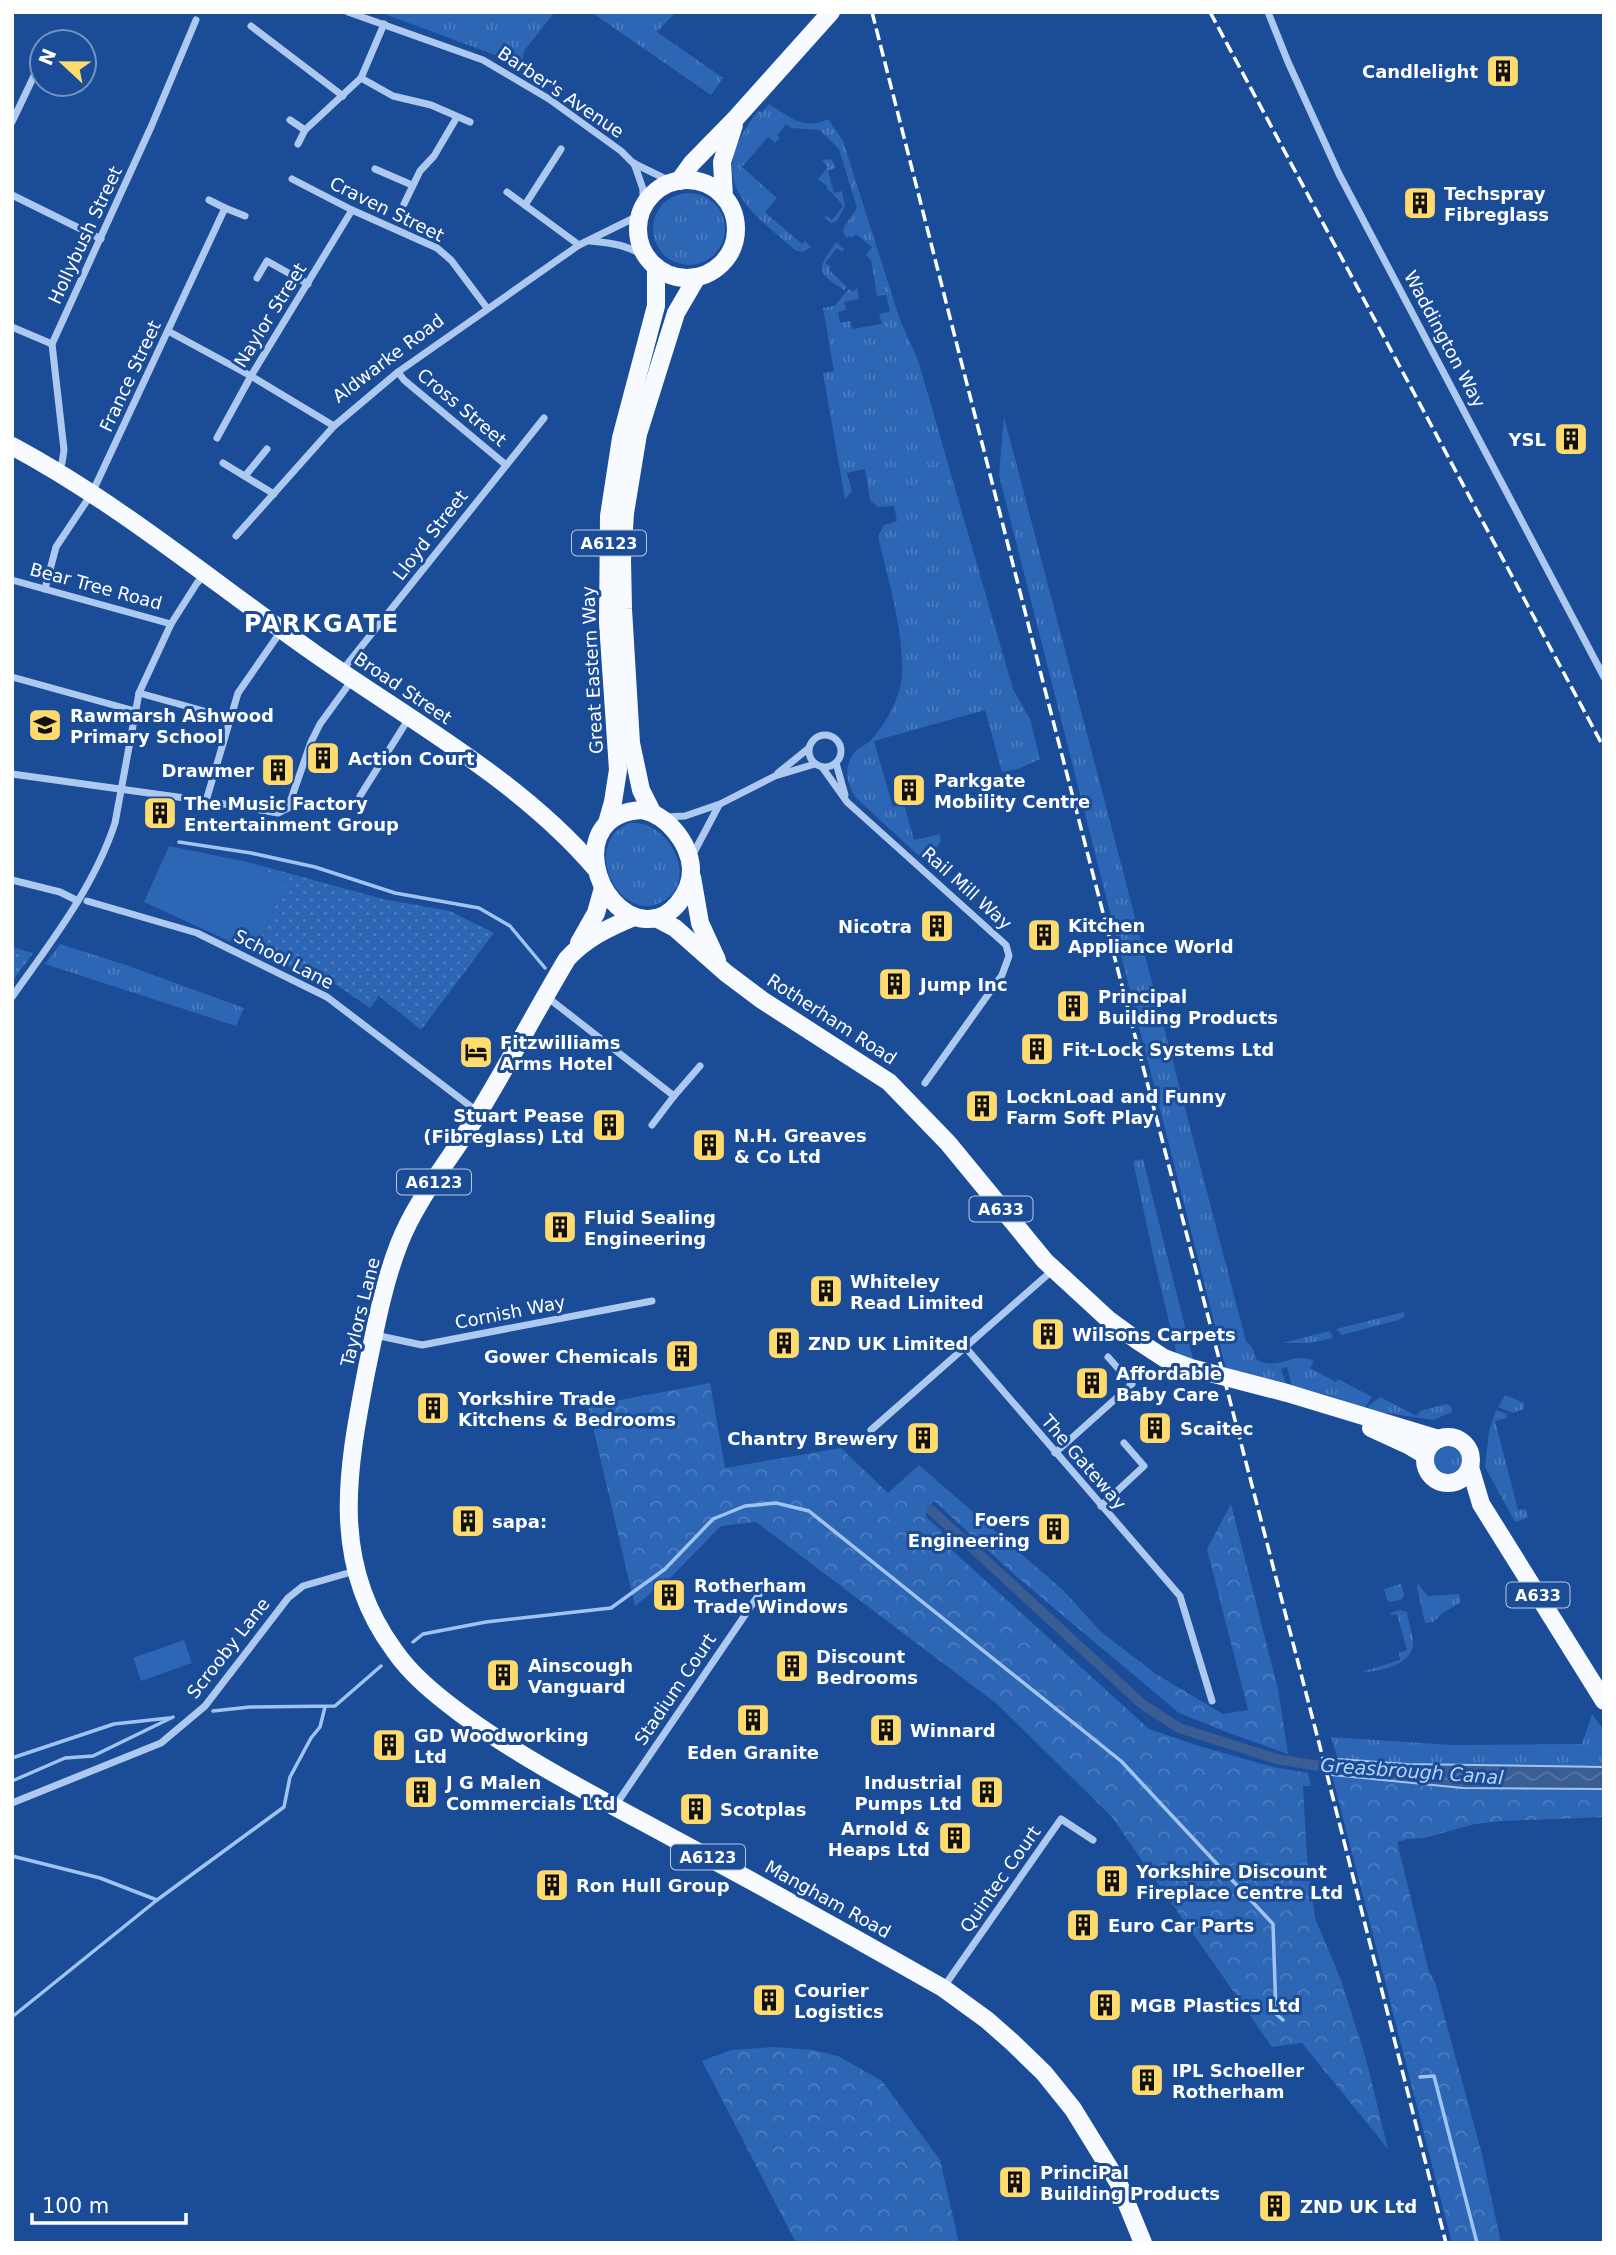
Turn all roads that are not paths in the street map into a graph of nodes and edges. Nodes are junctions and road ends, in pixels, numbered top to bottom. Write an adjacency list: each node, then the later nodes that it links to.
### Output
1 (348, 12): 5 (street, Barber's Avenue)
2 (831, 12): 11 (main road)
3 (1268, 12): 65 (street, Waddington Way)
4 (196, 20): 33 (street, Hollybush Street)
5 (384, 24): 7 (street); 18 (street, Barber's Avenue)
6 (251, 26): 9 (street)
7 (361, 78): 9 (street); 10 (street)
8 (28, 88): 13 (street)
9 (343, 96): 15 (street)
10 (457, 117): 14 (street); 22 (street)
11 (736, 118): 21 (main road); 25 (main road)
12 (290, 120): 15 (street)
13 (12, 122)
14 (470, 122)
15 (305, 130): 16 (street)
16 (298, 144)
17 (561, 149): 28 (street)
18 (633, 163): 21 (street, Barber's Avenue); 31 (street)
19 (375, 169): 22 (street)
20 (292, 179): 30 (street, Craven Street)
21 (676, 182): 25 (main road); 31 (main road)
22 (412, 185): 27 (street)
23 (507, 192): 28 (street)
24 (12, 195): 33 (street)
25 (724, 197): 38 (main road)
26 (209, 200): 29 (street)
27 (404, 204)
28 (525, 205): 35 (street)
29 (225, 208): 32 (street); 42 (street, France Street)
30 (352, 210): 39 (street, Naylor Street); 40 (street, Craven Street)
31 (642, 212): 34 (street, Aldwarke Road); 36 (main road)
32 (244, 216)
33 (101, 239): 43 (street, Hollybush Street)
34 (590, 241): 35 (street, Aldwarke Road); 36 (street, Aldwarke Road)
35 (579, 245): 40 (street, Aldwarke Road)
36 (652, 263): 38 (main road); 81 (main road, Great Eastern Way / A6123)
37 (257, 278): 39 (street)
38 (697, 278): 80 (main road, Great Eastern Way / A6123)
39 (308, 284): 45 (street, Naylor Street)
40 (487, 308): 44 (street, Aldwarke Road)
41 (12, 327): 43 (street)
42 (168, 331): 45 (street); 55 (street, France Street)
43 (52, 344): 53 (street)
44 (398, 372): 47 (street, Aldwarke Road); 52 (street, Cross Street)
45 (251, 376): 47 (street); 48 (street, Naylor Street)
46 (544, 418): 52 (street, Lloyd Street)
47 (334, 426): 56 (street, Aldwarke Road)
48 (217, 438)
49 (12, 446): 53 (main road, Broad Street)
50 (267, 449): 54 (street)
51 (223, 463): 54 (street)
52 (506, 465): 63 (street, Lloyd Street)
53 (52, 468): 55 (main road, Broad Street)
54 (245, 476): 56 (street)
55 (92, 493): 58 (main road, Broad Street); 60 (street, France Street)
56 (274, 494): 57 (street, Aldwarke Road)
57 (236, 536)
58 (206, 575): 61 (street); 62 (main road, Broad Street)
59 (12, 580): 60 (street, Bear Tree Road)
60 (45, 589): 61 (street, Bear Tree Road)
61 (171, 624): 66 (street)
62 (281, 631): 63 (main road, Broad Street); 69 (street)
63 (346, 676): 68 (main road, Broad Street); 77 (street, Lloyd Street)
64 (12, 677): 67 (street)
65 (1604, 677)
66 (139, 693): 67 (street); 69 (street)
67 (135, 711): 75 (street)
68 (409, 717): 76 (street); 82 (main road, Broad Street)
69 (229, 718): 77 (street)
70 (809, 748): 71 (street); 72 (street); 74 (street)
71 (836, 764): 72 (street); 78 (street)
72 (818, 765): 74 (street); 78 (street, Rail Mill Way)
73 (12, 774): 75 (street)
74 (775, 776): 79 (street)
75 (120, 788): 77 (street); 87 (street)
76 (360, 796)
77 (206, 800)
78 (847, 802): 96 (street, Rail Mill Way)
79 (720, 804): 80 (street); 83 (street)
80 (656, 815): 81 (main road); 83 (main road, A633)
81 (604, 827): 82 (main road); 84 (main road)
82 (559, 830): 84 (main road, Broad Street)
83 (690, 866): 90 (main road); 92 (main road, Rotherham Road / A633)
84 (595, 869): 86 (main road)
85 (12, 880): 87 (street)
86 (603, 888): 89 (main road); 91 (main road, Taylors Lane / A6123)
87 (78, 901): 94 (street)
88 (87, 901): 98 (street, School Lane)
89 (634, 916): 90 (main road, A633); 91 (main road, Taylors Lane / A6123)
90 (656, 918): 92 (main road, Rotherham Road / A633)
91 (576, 950): 93 (main road, Taylors Lane / A6123)
92 (720, 966): 100 (main road, Rotherham Road / A633)
93 (545, 996): 97 (street); 98 (main road, Taylors Lane / A6123)
94 (12, 997)
95 (700, 1066): 97 (street)
96 (925, 1083)
97 (674, 1096): 99 (street)
98 (479, 1113): 102 (main road, Taylors Lane / A6123)
99 (652, 1125)
100 (1054, 1269): 103 (street); 105 (main road, Rotherham Road / A633)
101 (652, 1301): 102 (street, Cornish Way)
102 (374, 1335): 107 (main road, Taylors Lane / A6123)
103 (966, 1348): 106 (street); 110 (street, The Gateway)
104 (1108, 1357): 110 (street)
105 (1311, 1400): 108 (main road, Rotherham Road / A633); 111 (main road, Rotherham Road / A633)
106 (871, 1430)
107 (353, 1439): 116 (main road, Mangham Road / A6123)
108 (1439, 1439): 111 (main road); 112 (main road, Rotherham Road / A633)
109 (1124, 1443): 115 (street)
110 (1055, 1452): 115 (street, The Gateway)
111 (1425, 1455): 113 (main road, Rotherham Road / A633)
112 (1470, 1467): 113 (main road); 114 (main road, Rotherham Road / A633)
113 (1452, 1483): 114 (main road, Rotherham Road / A633)
114 (1482, 1504): 119 (main road, Rotherham Road / A633)
115 (1101, 1506): 118 (street, The Gateway)
116 (355, 1571): 120 (street, Scrooby Lane); 121 (main road, Mangham Road / A6123)
117 (762, 1590): 121 (street, Stadium Court)
118 (1212, 1701)
119 (1604, 1701)
120 (12, 1804)
121 (615, 1807): 123 (main road, Mangham Road / A6123)
122 (1093, 1840): 123 (street, Quintec Court)
123 (943, 1987): 124 (main road, Mangham Road / A6123)
124 (1143, 2243)

